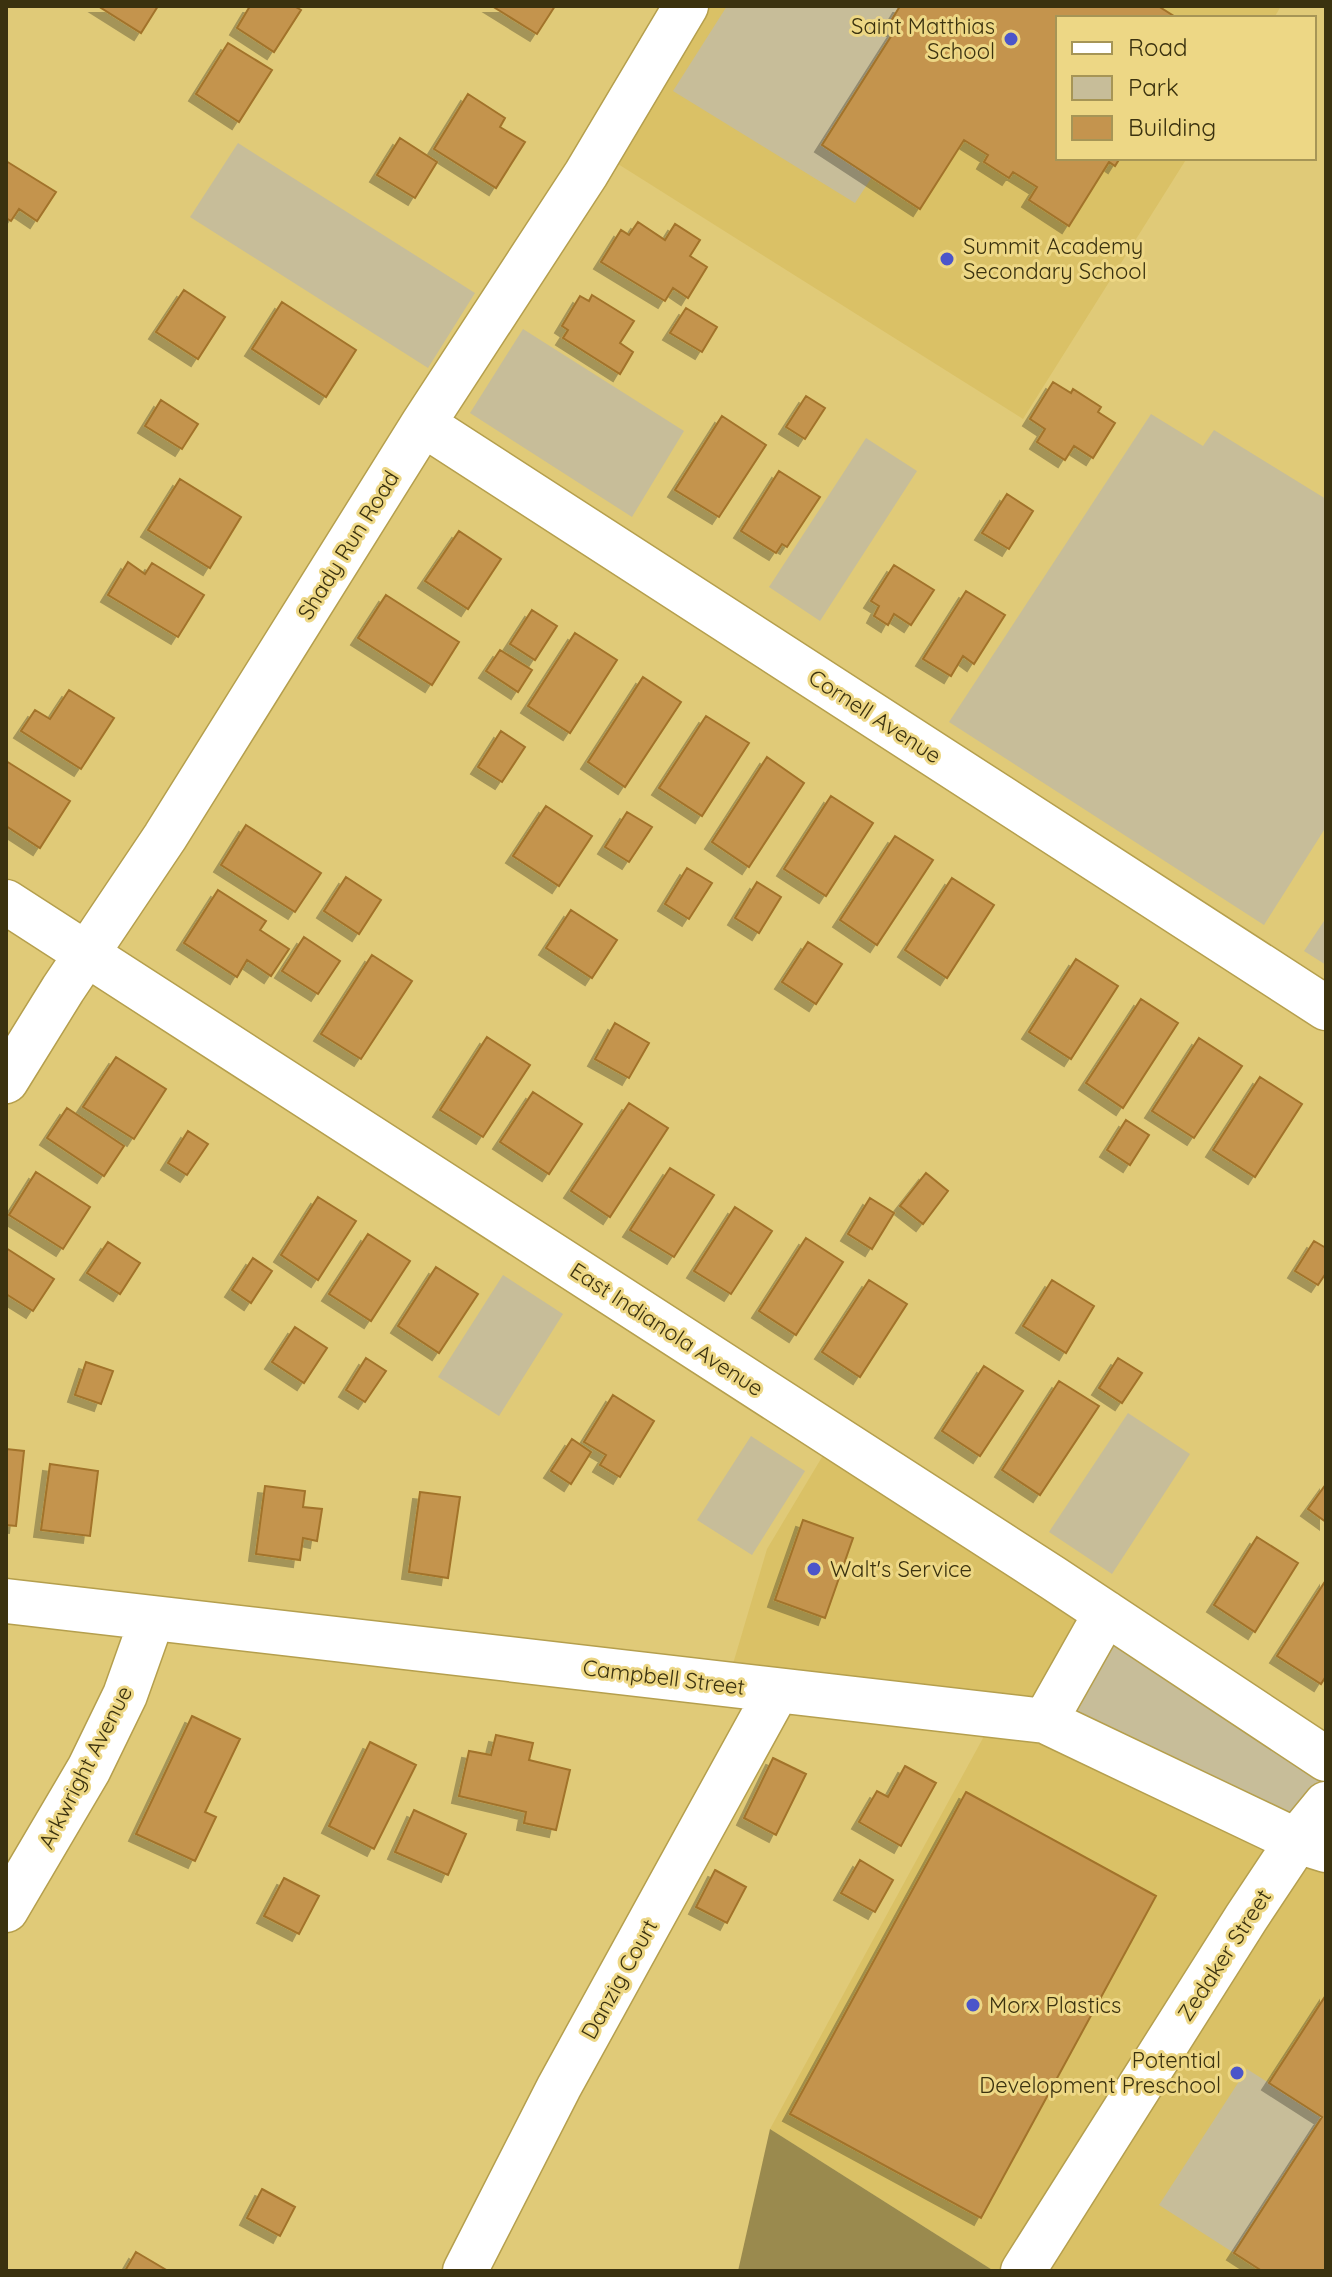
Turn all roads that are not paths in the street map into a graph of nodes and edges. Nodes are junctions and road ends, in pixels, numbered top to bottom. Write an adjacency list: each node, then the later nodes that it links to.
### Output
1 (686, 6): 2 (street, Shady Run Road)
2 (423, 424): 4 (street, Shady Run Road); 5 (street, Cornell Avenue)
3 (6, 902): 4 (street, East Indianola Avenue)
4 (87, 954): 6 (street, Shady Run Road); 8 (street, East Indianola Avenue)
5 (1326, 1008)
6 (6, 1081)
7 (6, 1601): 9 (street, Campbell Street)
8 (1106, 1613): 11 (street); 12 (street, East Indianola Avenue)
9 (152, 1619): 10 (street, Campbell Street); 15 (street, Arkwright Avenue)
10 (777, 1691): 11 (street, Campbell Street); 16 (street, Danzig Court)
11 (1045, 1721): 14 (street, Campbell Street)
12 (1326, 1759)
13 (1326, 1804): 14 (street, Zedaker Street)
14 (1312, 1846): 17 (street, Zedaker Street)
15 (6, 1910)
16 (465, 2271)
17 (1023, 2271)

